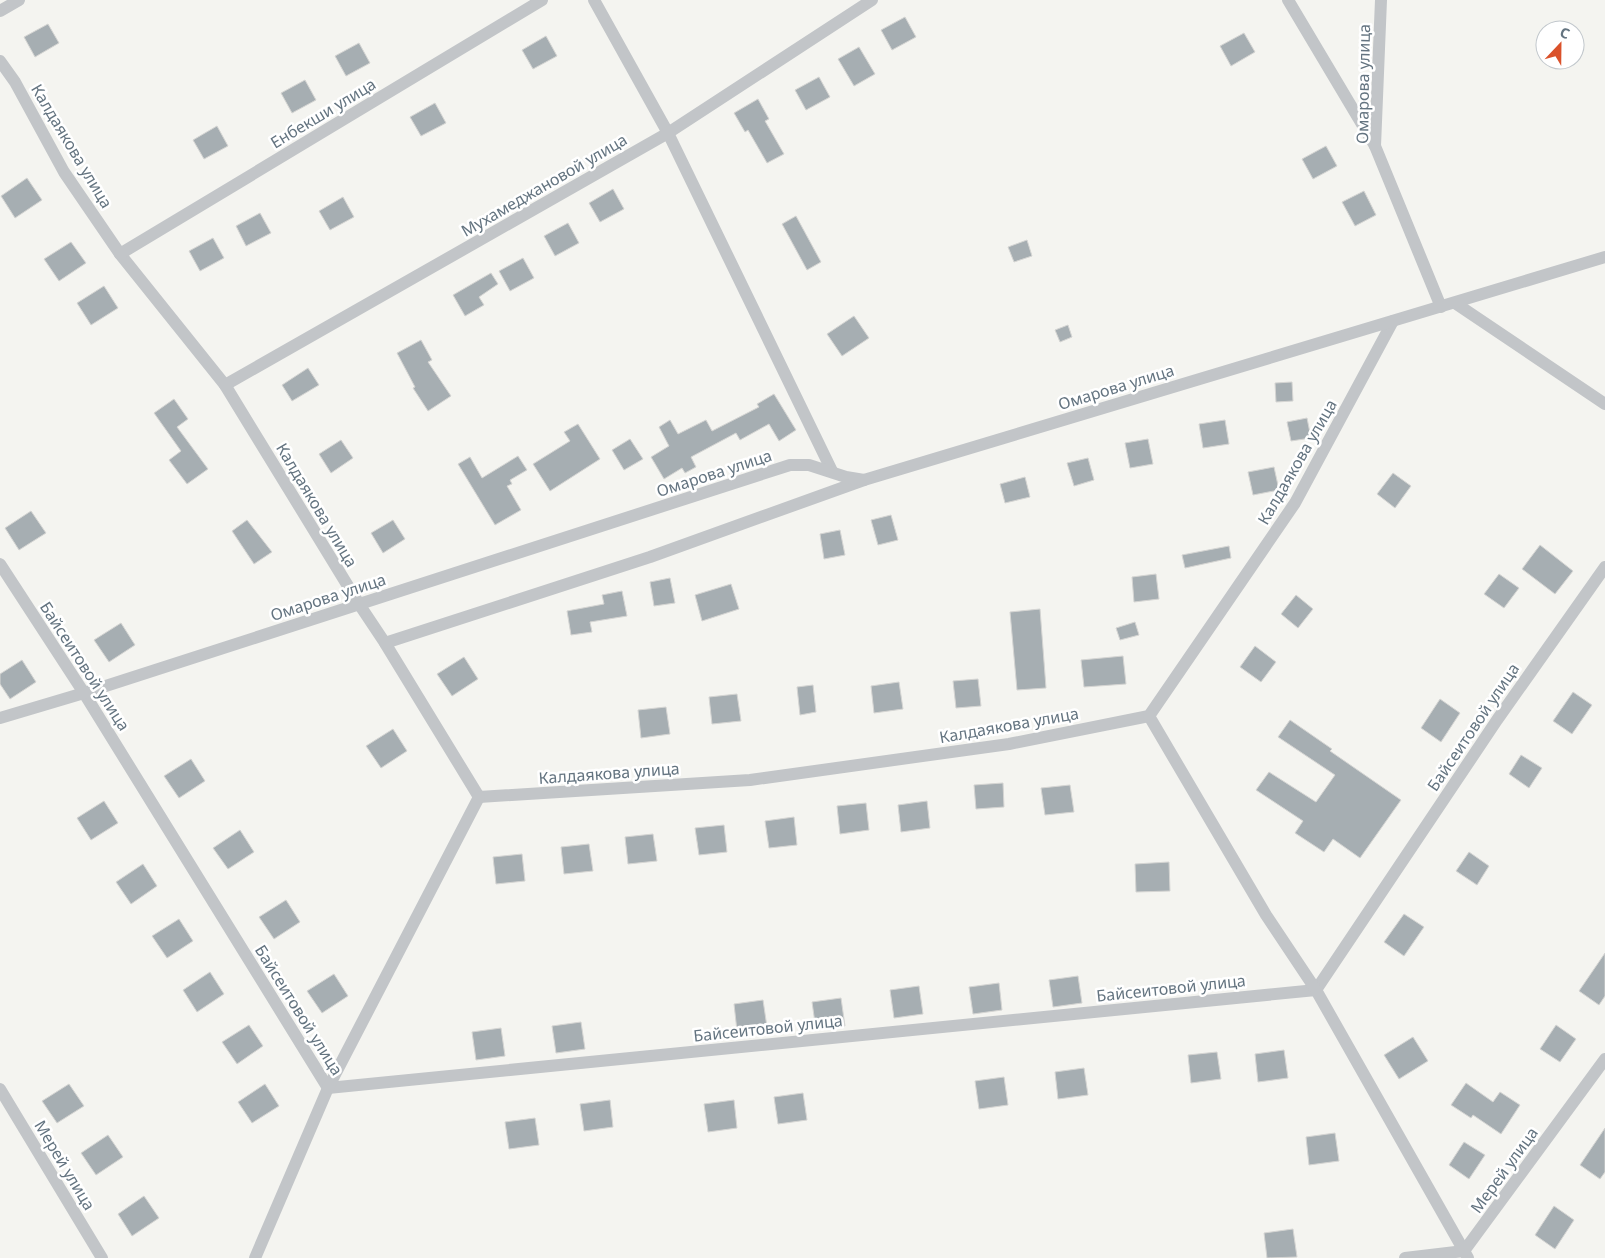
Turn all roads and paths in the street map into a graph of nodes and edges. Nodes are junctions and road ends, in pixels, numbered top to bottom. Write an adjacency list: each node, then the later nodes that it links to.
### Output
1 (19, 0): 7 (street)
2 (542, 0): 11 (street, Енбекши улица)
3 (594, 0): 9 (street)
4 (872, 0): 9 (street, Мухамеджановой улица)
5 (1288, 0): 10 (street)
6 (1381, 0): 10 (street, Омарова улица)
7 (0, 11)
8 (0, 61): 11 (street, Калдаякова улица)
9 (668, 134): 16 (street, Мухамеджановой улица); 18 (street)
10 (1375, 146): 14 (street, Омарова улица)
11 (120, 254): 16 (street, Калдаякова улица)
12 (1605, 257): 13 (street, Омарова улица)
13 (1455, 303): 14 (street, Омарова улица); 17 (street)
14 (1441, 306): 15 (street, Омарова улица)
15 (1394, 321): 19 (street, Омарова улица); 25 (street, Калдаякова улица)
16 (224, 385): 22 (street, Калдаякова улица)
17 (1605, 404)
18 (832, 471): 19 (street, Омарова улица); 22 (street, Омарова улица)
19 (864, 480): 23 (street)
20 (0, 564): 24 (street, Байсеитовой улица)
21 (1605, 567): 28 (street, Байсеитовой улица)
22 (359, 604): 23 (street, Калдаякова улица); 24 (street, Омарова улица)
23 (385, 643): 27 (street, Калдаякова улица)
24 (84, 693): 26 (street, Омарова улица); 31 (street, Байсеитовой улица)
25 (1149, 716): 27 (street, Калдаякова улица); 28 (street)
26 (0, 718)
27 (479, 797): 31 (street)
28 (1316, 990): 31 (street, Байсеитовой улица); 32 (street)
29 (1605, 1059): 32 (street, Мерей улица)
30 (0, 1088): 33 (street, Мерей улица)
31 (328, 1088): 34 (street)
32 (1466, 1255): 35 (street)
33 (102, 1258)
34 (255, 1258)
35 (1405, 1258)

